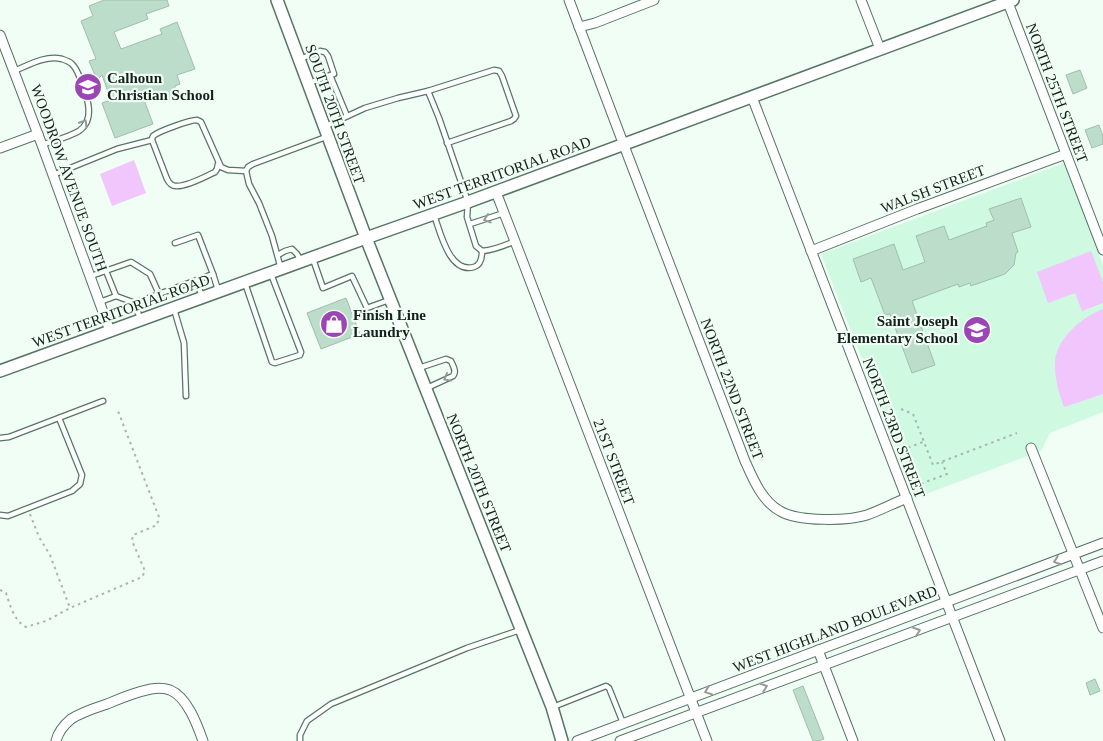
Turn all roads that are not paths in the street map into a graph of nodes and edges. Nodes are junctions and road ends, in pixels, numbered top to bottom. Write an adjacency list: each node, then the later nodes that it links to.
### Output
1 (277, 0): 9 (street, SOUTH 20TH STREET)
2 (569, 0): 6 (street, NORTH 22ND STREET)
3 (654, 0): 6 (street)
4 (861, 0): 8 (street)
5 (1009, 1): 8 (street, WEST TERRITORIAL ROAD); 23 (street, NORTH 25TH STREET)
6 (580, 27): 21 (street, NORTH 22ND STREET)
7 (0, 36): 10 (street, WOODROW AVENUE SOUTH)
8 (880, 49): 14 (street, WEST TERRITORIAL ROAD)
9 (299, 59): 11 (lane); 12 (street, SOUTH 20TH STREET)
10 (14, 71): 17 (street, WOODROW AVENUE SOUTH); 20 (lane, one-way to 10)
11 (330, 75): 12 (lane); 15 (lane)
12 (308, 83): 16 (street, SOUTH 20TH STREET)
13 (428, 91): 15 (lane); 19 (lane); 19 (lane)
14 (752, 97): 21 (street, WEST TERRITORIAL ROAD); 37 (street, NORTH 23RD STREET)
15 (347, 116): 16 (lane)
16 (326, 131): 25 (lane); 32 (street, SOUTH 20TH STREET)
17 (38, 134): 20 (street, WOODROW AVENUE SOUTH); 22 (street)
18 (152, 140): 24 (lane); 24 (lane); 26 (lane)
19 (447, 143): 28 (lane)
20 (42, 145): 26 (street, WOODROW AVENUE SOUTH)
21 (624, 145): 27 (street, WEST TERRITORIAL ROAD); 65 (street, NORTH 22ND STREET)
22 (0, 148)
23 (1066, 154): 35 (street, NORTH 25TH STREET); 37 (street, WALSH STREET)
24 (218, 164): 25 (lane)
25 (246, 171): 38 (lane)
26 (53, 175): 44 (street, WOODROW AVENUE SOUTH)
27 (496, 192): 28 (street, WEST TERRITORIAL ROAD); 29 (street, 21ST STREET)
28 (468, 202): 30 (street, WEST TERRITORIAL ROAD); 31 (lane)
29 (504, 213): 31 (lane, one-way to 31); 33 (street, 21ST STREET)
30 (434, 215): 32 (street, WEST TERRITORIAL ROAD); 36 (lane)
31 (470, 224): 36 (lane)
32 (366, 238): 39 (street, WEST TERRITORIAL ROAD); 51 (street, NORTH 20TH STREET)
33 (515, 241): 36 (lane); 77 (street, 21ST STREET)
34 (175, 243): 43 (lane)
35 (1103, 250)
36 (482, 251)
37 (810, 251): 65 (street, NORTH 23RD STREET)
38 (278, 255): 40 (lane); 42 (lane)
39 (313, 257): 40 (street, WEST TERRITORIAL ROAD); 51 (lane)
40 (301, 262): 42 (street, WEST TERRITORIAL ROAD)
41 (106, 271): 44 (lane); 48 (lane); 49 (lane)
42 (276, 271): 46 (street, WEST TERRITORIAL ROAD); 46 (lane)
43 (213, 274): 45 (lane); 47 (lane)
44 (91, 276): 52 (street, WOODROW AVENUE SOUTH)
45 (196, 280): 48 (lane); 50 (lane)
46 (244, 282): 47 (street, WEST TERRITORIAL ROAD)
47 (219, 291): 50 (street, WEST TERRITORIAL ROAD)
48 (160, 294): 53 (lane)
49 (116, 296): 52 (lane); 53 (lane)
50 (202, 297): 54 (street, WEST TERRITORIAL ROAD)
51 (390, 299): 57 (street, NORTH 20TH STREET)
52 (100, 302): 56 (street, WOODROW AVENUE SOUTH)
53 (135, 304): 55 (lane)
54 (174, 308): 55 (street, WEST TERRITORIAL ROAD); 60 (lane)
55 (140, 320): 56 (street, WEST TERRITORIAL ROAD)
56 (110, 331): 58 (street, WEST TERRITORIAL ROAD)
57 (418, 369): 59 (street, NORTH 20TH STREET); 59 (lane, one-way to 59)
58 (0, 371)
59 (426, 389): 74 (street, NORTH 20TH STREET)
60 (186, 396)
61 (103, 401): 62 (lane)
62 (59, 418): 63 (lane); 66 (lane)
63 (0, 438)
64 (1031, 448): 68 (street)
65 (906, 498): 71 (street, NORTH 23RD STREET)
66 (0, 515)
67 (1103, 544): 68 (street, WEST HIGHLAND BOULEVARD)
68 (1074, 554): 70 (street); 71 (street, WEST HIGHLAND BOULEVARD, one-way to 71)
69 (1103, 561): 70 (street)
70 (1080, 569): 72 (street); 73 (street)
71 (947, 602): 72 (street, NORTH 23RD STREET); 75 (street, WEST HIGHLAND BOULEVARD)
72 (952, 617): 76 (street, one-way to 72); 89 (street, NORTH 23RD STREET)
73 (1103, 628)
74 (521, 630): 78 (street, NORTH 20TH STREET); 83 (lane)
75 (818, 650): 76 (street); 77 (street, WEST HIGHLAND BOULEVARD, one-way to 77)
76 (824, 665): 79 (street, one-way to 76); 88 (street)
77 (690, 698): 79 (street, 21ST STREET); 80 (street, WEST HIGHLAND BOULEVARD)
78 (552, 707): 80 (lane); 84 (street, NORTH 20TH STREET)
79 (696, 713): 86 (street); 87 (street, 21ST STREET)
80 (623, 723): 85 (street, WEST HIGHLAND BOULEVARD)
81 (56, 741): 82 (street)
82 (203, 741)
83 (300, 741)
84 (562, 741)
85 (577, 741)
86 (620, 741)
87 (707, 741)
88 (853, 741)
89 (1000, 741)

